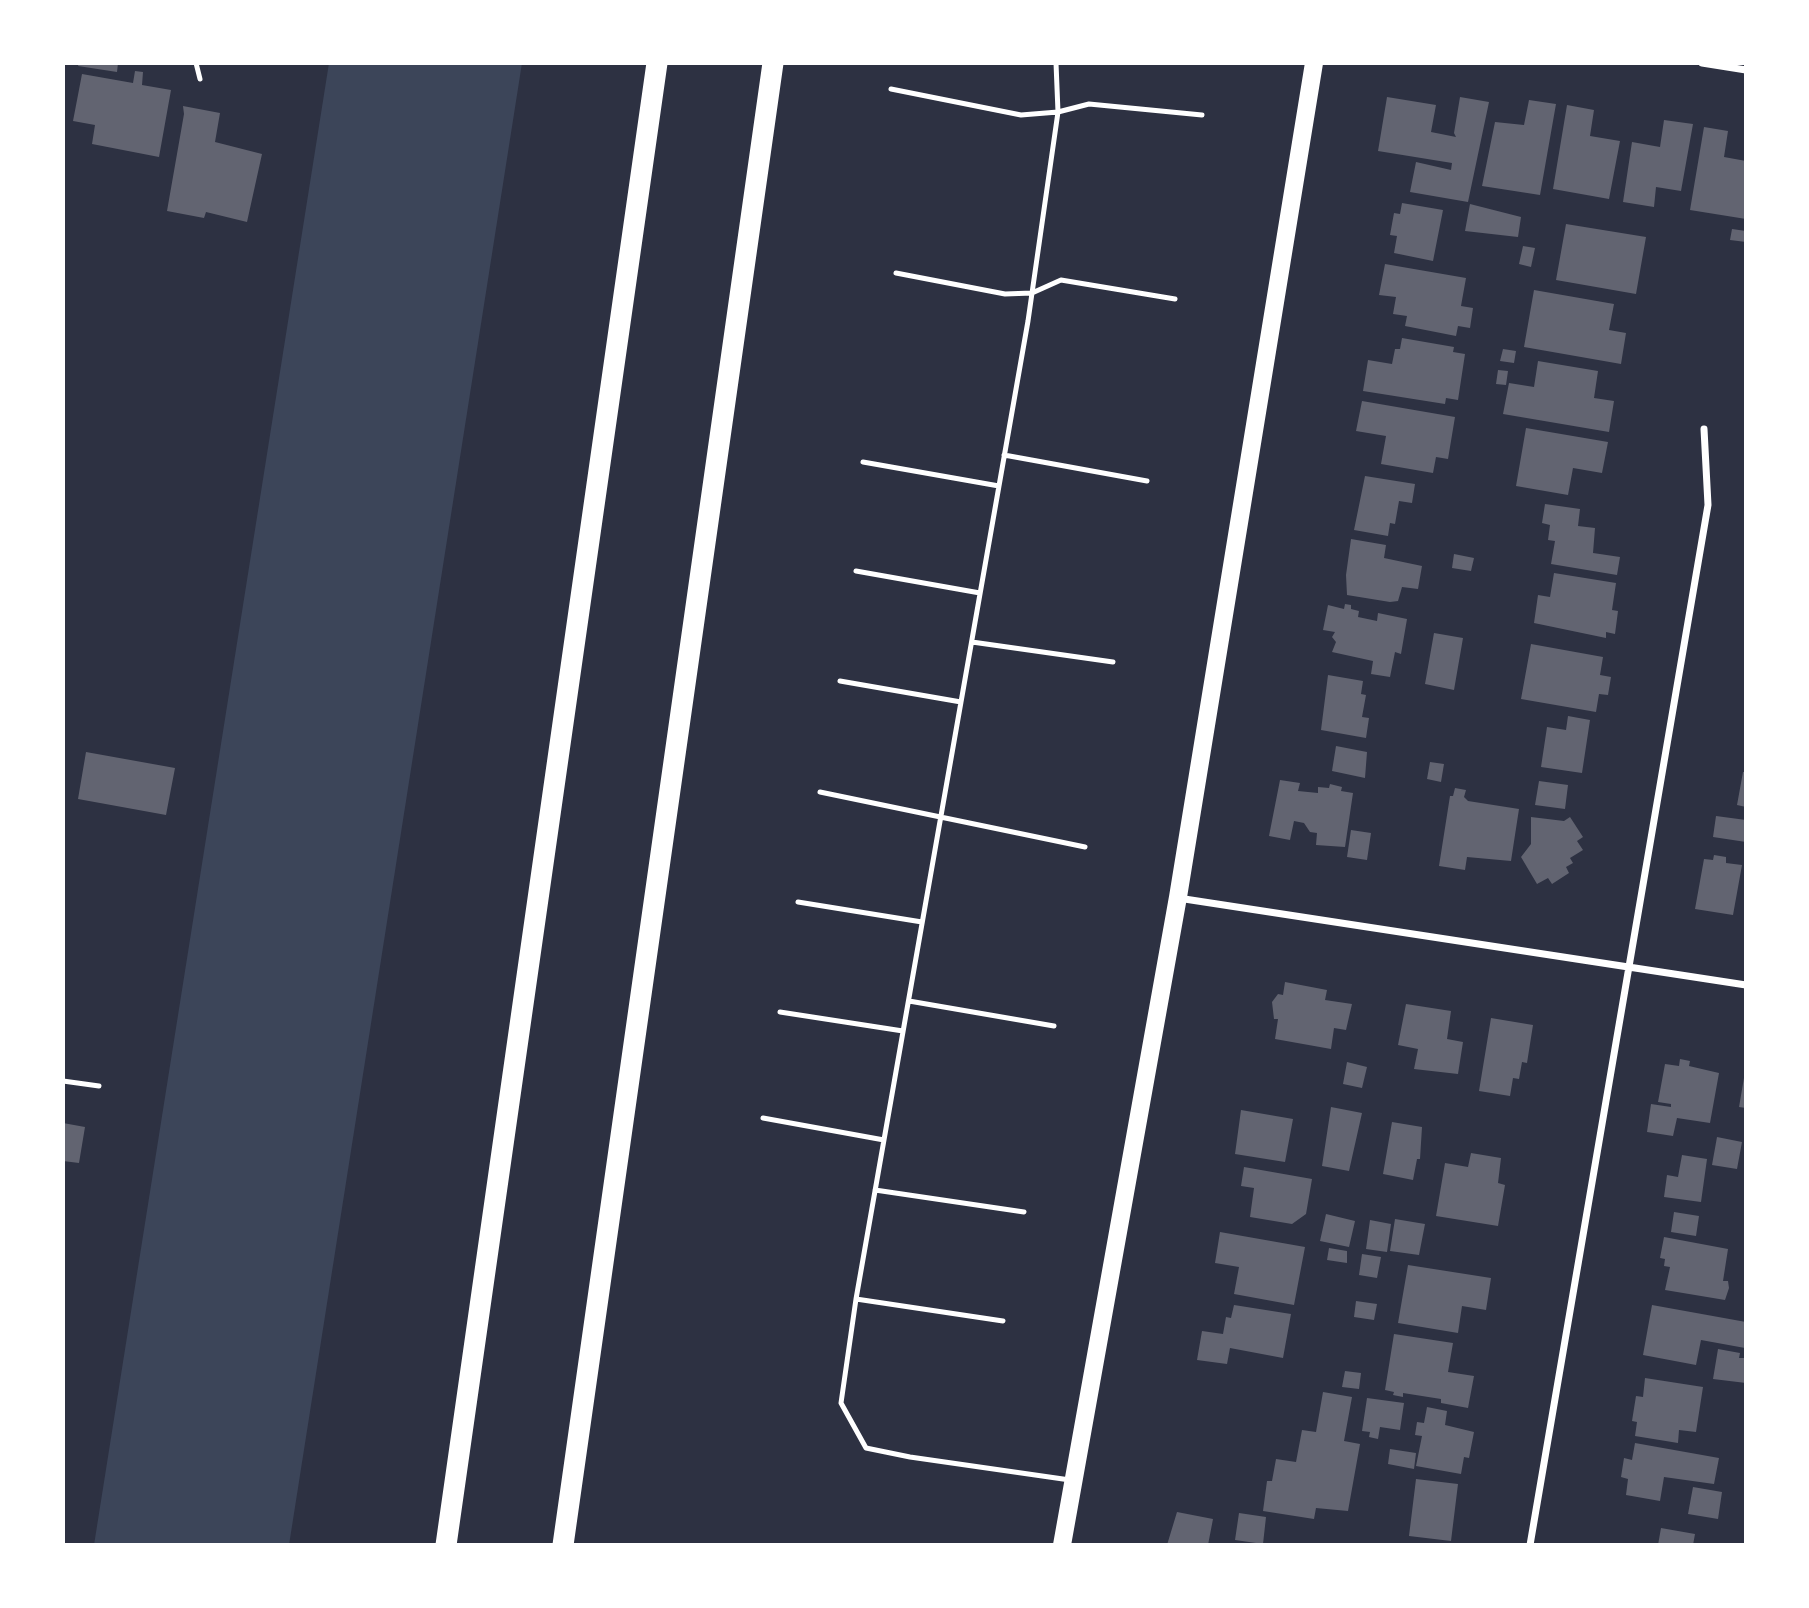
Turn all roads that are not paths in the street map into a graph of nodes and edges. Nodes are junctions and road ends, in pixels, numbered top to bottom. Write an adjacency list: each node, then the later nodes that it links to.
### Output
1 (196, 63): 8 (lane)
2 (657, 63): 47 (highway)
3 (773, 63): 48 (highway)
4 (1056, 63): 10 (lane)
5 (1314, 63): 29 (main road)
6 (1703, 63): 7 (street)
7 (1746, 70)
8 (200, 79)
9 (891, 89): 10 (lane)
10 (1058, 112): 11 (lane); 13 (lane)
11 (1202, 115)
12 (896, 273): 13 (lane)
13 (1032, 293): 14 (lane); 16 (lane)
14 (1175, 299)
15 (1704, 429): 32 (street)
16 (1004, 455): 18 (lane); 19 (lane)
17 (863, 463): 19 (lane)
18 (1147, 481)
19 (999, 486): 21 (lane)
20 (856, 571): 21 (lane)
21 (980, 593): 22 (lane)
22 (972, 642): 23 (lane); 25 (lane)
23 (1113, 662)
24 (840, 681): 25 (lane)
25 (961, 702): 27 (lane)
26 (820, 792): 27 (lane)
27 (941, 818): 28 (lane); 31 (lane)
28 (1085, 847)
29 (1178, 897): 32 (street); 46 (main road)
30 (798, 902): 31 (lane)
31 (922, 922): 34 (lane)
32 (1629, 965): 33 (street); 50 (street)
33 (1746, 985)
34 (908, 1001): 36 (lane); 37 (lane)
35 (780, 1012): 37 (lane)
36 (1054, 1026)
37 (903, 1031): 41 (lane)
38 (63, 1081): 39 (lane)
39 (99, 1086)
40 (763, 1118): 41 (lane)
41 (884, 1140): 42 (lane)
42 (875, 1190): 43 (lane); 44 (lane)
43 (1024, 1212)
44 (856, 1299): 45 (lane); 46 (lane)
45 (1003, 1321)
46 (1073, 1480): 49 (main road)
47 (446, 1545)
48 (563, 1545)
49 (1062, 1545)
50 (1530, 1545)

